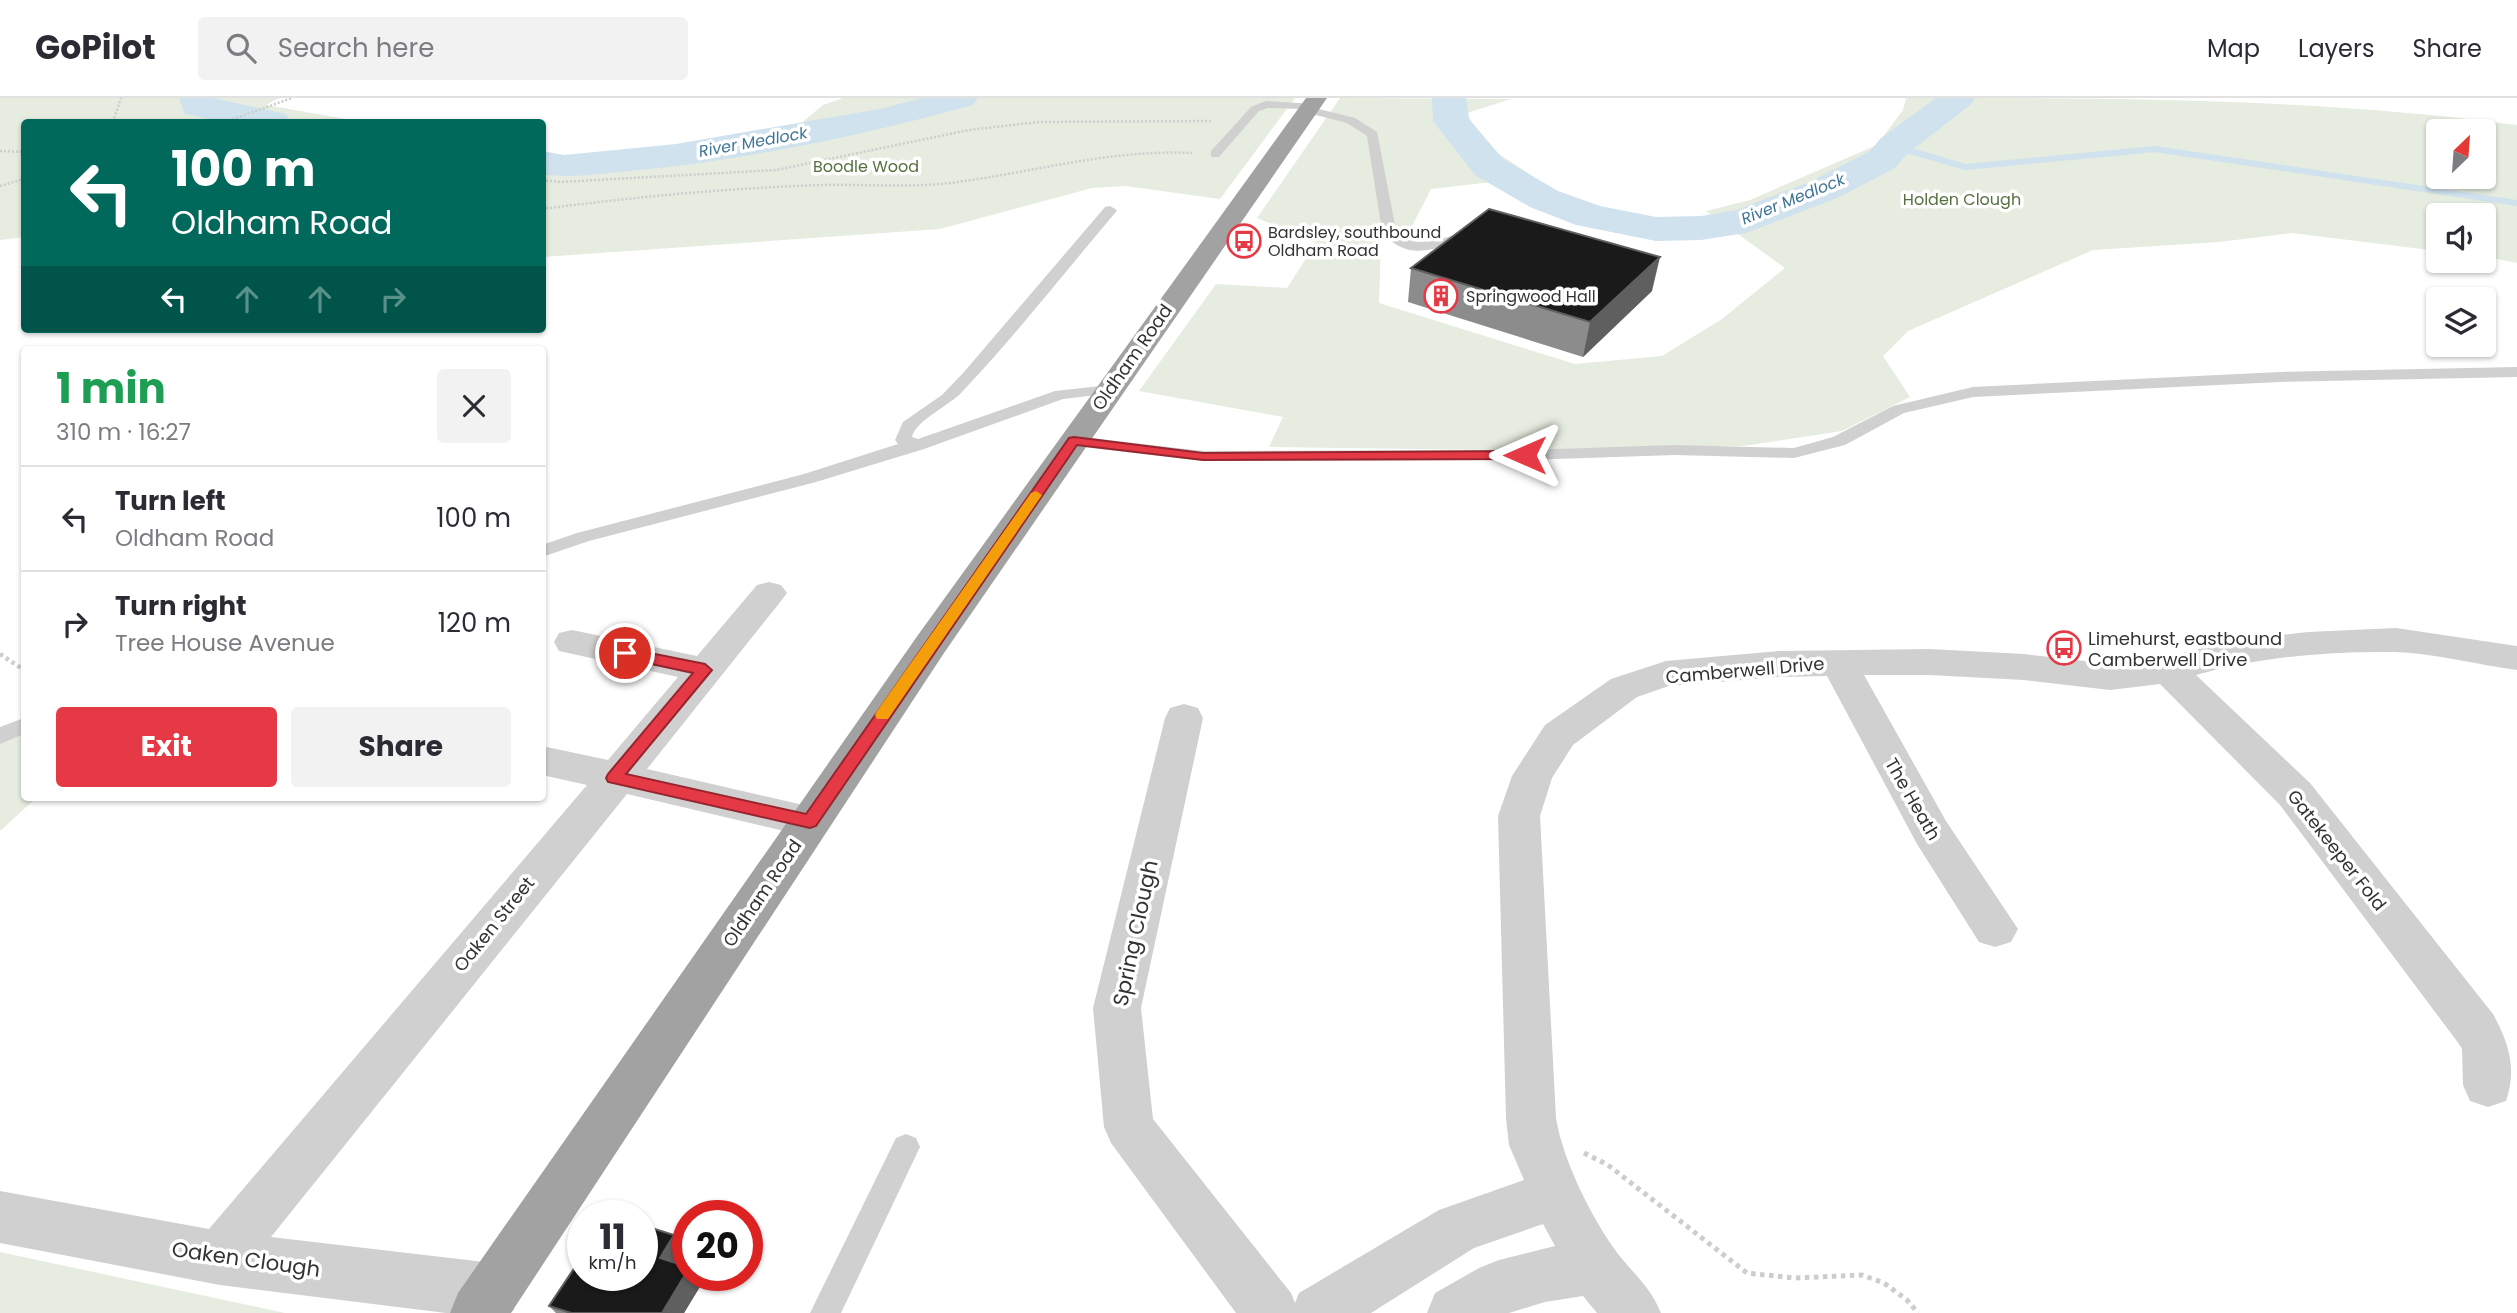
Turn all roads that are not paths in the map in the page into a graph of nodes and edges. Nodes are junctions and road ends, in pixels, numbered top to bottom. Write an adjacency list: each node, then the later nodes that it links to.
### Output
1 (1312, 105): 2 (lane); 4 (lane); 6 (highway, Oldham Road)
2 (1215, 155)
3 (1110, 210): 8 (lane)
4 (1490, 232)
5 (2517, 372): 7 (lane)
6 (1110, 390): 7 (highway, Oldham Road); 8 (lane)
7 (1074, 441): 21 (highway, Oldham Road)
8 (912, 445): 9 (lane)
9 (546, 550)
10 (769, 593): 14 (street, Oaken Street)
11 (572, 642): 14 (street)
12 (2517, 658): 15 (street, Camberwell Drive)
13 (1839, 663): 15 (street, Camberwell Drive); 22 (street, The Heath); 25 (street, Camberwell Drive)
14 (705, 670): 20 (street, Oaken Street)
15 (2168, 670): 23 (street, Gatekeeper Fold)
16 (1184, 718): 31 (street, Spring Clough)
17 (21, 727): 18 (lane)
18 (0, 736)
19 (546, 761): 20 (street)
20 (614, 778): 21 (street); 27 (street, Oaken Street)
21 (810, 821): 29 (highway, Oldham Road)
22 (1995, 929)
23 (2497, 1063)
24 (906, 1147): 30 (lane)
25 (1556, 1194): 28 (street, Camberwell Drive); 32 (street)
26 (0, 1217): 27 (street, Oaken Clough)
27 (220, 1258): 29 (street, Oaken Clough)
28 (1594, 1267): 33 (street); 34 (street, Camberwell Drive)
29 (485, 1302)
30 (825, 1313)
31 (1271, 1313)
32 (1319, 1313)
33 (1455, 1313)
34 (1633, 1313)

